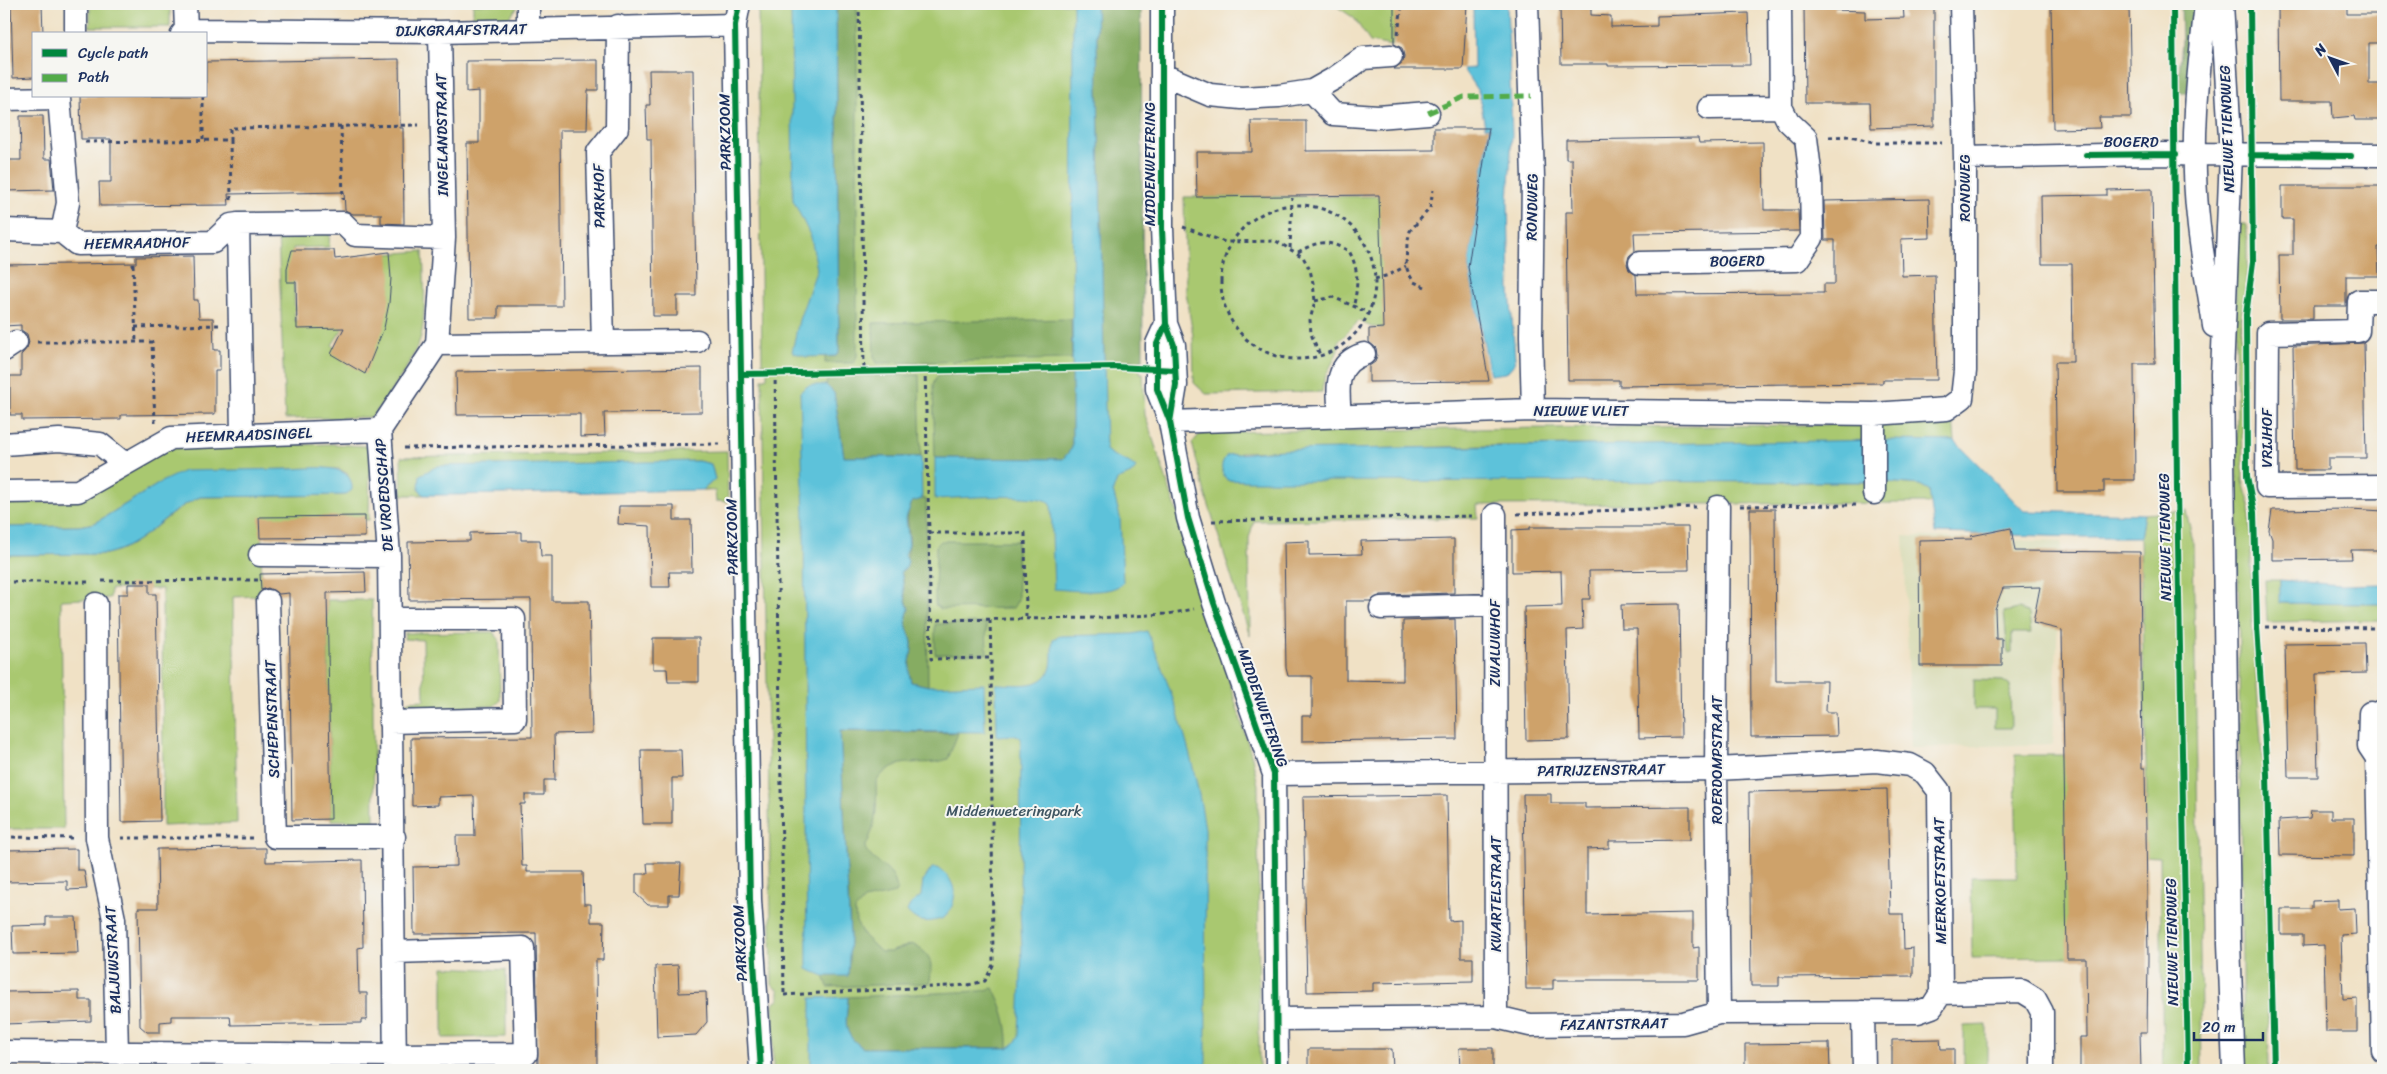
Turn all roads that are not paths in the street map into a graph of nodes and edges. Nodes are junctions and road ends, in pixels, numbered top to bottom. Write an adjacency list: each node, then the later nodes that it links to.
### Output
1 (76, 4): 13 (street)
2 (185, 4): 14 (street)
3 (528, 4): 12 (street)
4 (1162, 4): 17 (street, MIDDENWETERING)
5 (1528, 4): 39 (street, RONDWEG)
6 (1780, 4): 20 (street)
7 (1961, 4): 26 (street, RONDWEG)
8 (2206, 4): 23 (street, NIEUWE TIENDWEG)
9 (2222, 4): 24 (street, NIEUWE TIENDWEG)
10 (737, 14): 11 (street, DIJKGRAAFSTRAAT); 79 (street, PARKZOOM)
11 (618, 26): 12 (street, DIJKGRAAFSTRAAT); 34 (street, PARKHOF)
12 (528, 29): 15 (street, DIJKGRAAFSTRAAT)
13 (76, 32)
14 (184, 32): 15 (street, DIJKGRAAFSTRAAT)
15 (440, 32): 30 (street, INGELANDSTRAAT)
16 (1394, 45): 18 (street)
17 (1163, 75): 18 (street); 41 (street, MIDDENWETERING)
18 (1312, 91): 22 (street)
19 (4, 99): 29 (street)
20 (1781, 107): 21 (street); 31 (street, BOGERD)
21 (1709, 108)
22 (1428, 113)
23 (2196, 155): 24 (street, BOGERD); 26 (street, BOGERD); 38 (street, NIEUWE TIENDWEG)
24 (2231, 155): 25 (street, BOGERD); 38 (street, NIEUWE TIENDWEG)
25 (2383, 155)
26 (1965, 158): 37 (street, RONDWEG)
27 (235, 225): 29 (street, HEEMRAADHOF); 30 (street); 43 (street)
28 (4, 230): 29 (street, HEEMRAADHOF)
29 (62, 232)
30 (444, 238): 35 (street, DE VROEDSCHAP)
31 (1640, 263)
32 (2383, 301): 47 (street, VRIJHOF)
33 (697, 341): 34 (street)
34 (602, 342): 35 (street)
35 (437, 344): 44 (street, DE VROEDSCHAP)
36 (1364, 354): 40 (street)
37 (1965, 371): 42 (street, NIEUWE VLIET)
38 (2222, 374): 83 (street, NIEUWE TIENDWEG)
39 (1532, 410): 40 (street, NIEUWE VLIET); 42 (street, NIEUWE VLIET)
40 (1340, 416): 41 (street, NIEUWE VLIET)
41 (1170, 422): 65 (street, MIDDENWETERING)
42 (1873, 423): 49 (street)
43 (242, 434): 44 (street, HEEMRAADSINGEL); 46 (street, HEEMRAADSINGEL)
44 (380, 440): 53 (street, DE VROEDSCHAP)
45 (4, 443): 46 (street)
46 (125, 464): 48 (street, HEEMRAADSINGEL)
47 (2383, 486)
48 (4, 492)
49 (1869, 499)
50 (1718, 506): 62 (street, ROERDOMPSTRAAT)
51 (1495, 515): 56 (street, ZWALUWHOF)
52 (260, 554): 53 (street)
53 (389, 556): 58 (street, DE VROEDSCHAP)
54 (268, 600): 66 (street, SCHEPENSTRAAT)
55 (96, 604): 76 (street, BALJUWSTRAAT)
56 (1495, 605): 57 (street); 63 (street, ZWALUWHOF)
57 (1381, 608)
58 (390, 619): 60 (street, DE VROEDSCHAP); 60 (street)
59 (2370, 713): 61 (street)
60 (390, 722): 66 (street, DE VROEDSCHAP)
61 (2380, 758): 67 (street)
62 (1716, 769): 63 (street, PATRIJZENSTRAAT); 64 (street, PATRIJZENSTRAAT); 71 (street, ROERDOMPSTRAAT)
63 (1495, 772): 65 (street, PATRIJZENSTRAAT); 72 (street, KWARTELSTRAAT)
64 (1925, 773): 69 (street, MEERKOETSTRAAT)
65 (1274, 774): 73 (street, MIDDENWETERING)
66 (394, 837): 68 (street, DE VROEDSCHAP)
67 (2382, 903): 74 (street)
68 (394, 952): 78 (street, DE VROEDSCHAP); 78 (street)
69 (1941, 993): 70 (street, FAZANTSTRAAT); 82 (street)
70 (1863, 1012): 71 (street, FAZANTSTRAAT); 81 (street)
71 (1719, 1014): 72 (street, FAZANTSTRAAT)
72 (1496, 1017): 73 (street, FAZANTSTRAAT)
73 (1277, 1019): 80 (street, MIDDENWETERING)
74 (2383, 1051)
75 (4, 1052): 76 (street)
76 (117, 1054): 77 (street)
77 (241, 1062): 78 (street)
78 (395, 1063)
79 (760, 1070)
80 (1277, 1070)
81 (1864, 1070)
82 (2042, 1070)
83 (2234, 1070)

